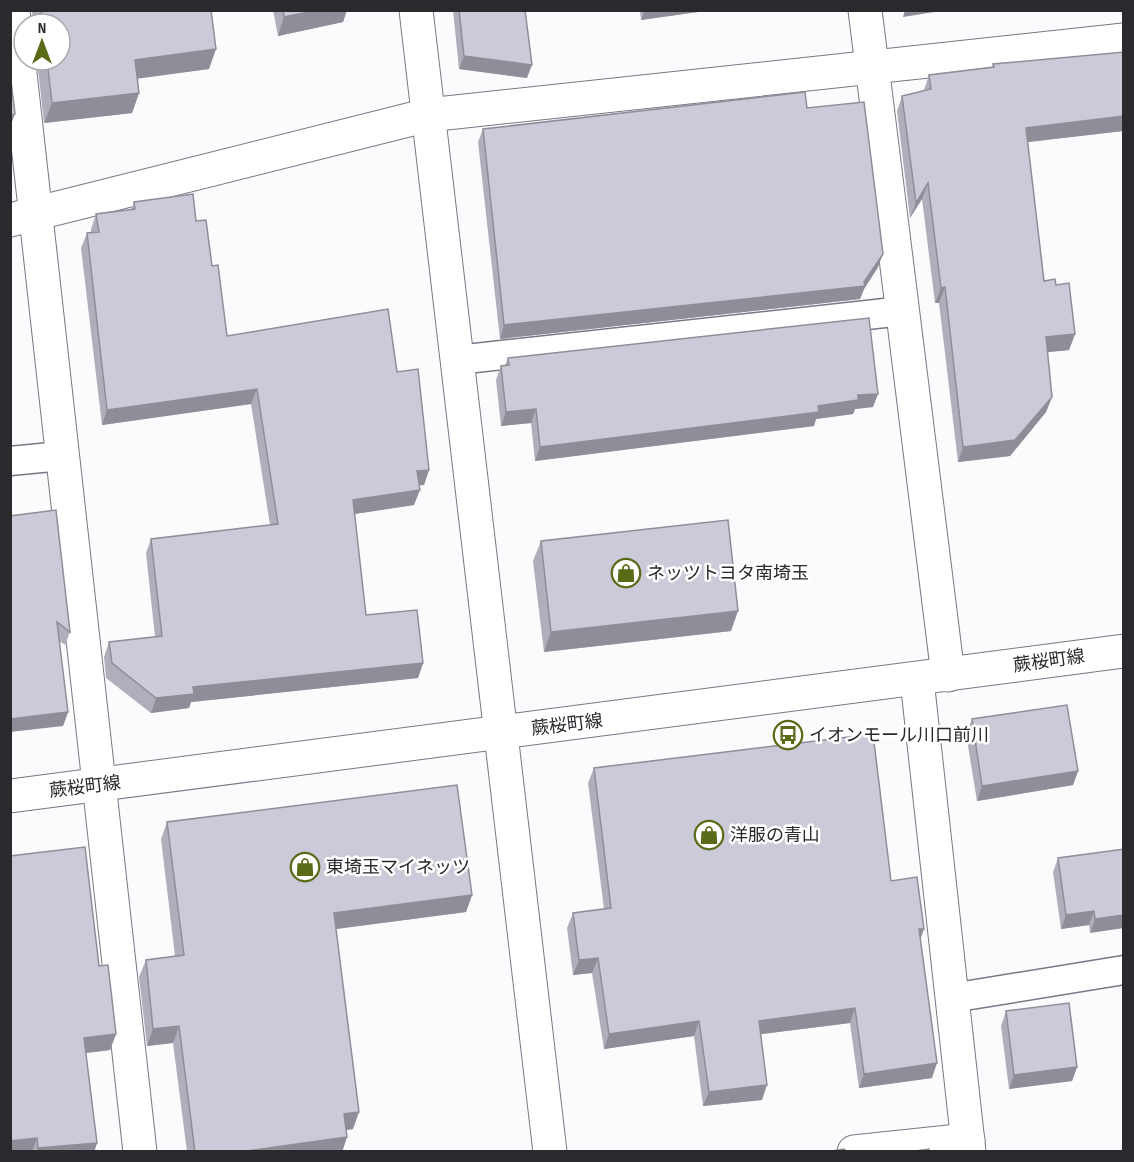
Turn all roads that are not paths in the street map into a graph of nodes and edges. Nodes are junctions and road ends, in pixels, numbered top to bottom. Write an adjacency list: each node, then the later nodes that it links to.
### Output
1 (13, 10): 7 (street)
2 (416, 10): 6 (street)
3 (865, 10): 5 (street)
4 (1124, 40): 5 (street)
5 (872, 66): 6 (street); 8 (street)
6 (428, 116): 7 (street); 9 (street)
7 (23, 217): 10 (street)
8 (903, 311): 9 (lane); 13 (street)
9 (457, 360): 14 (street)
10 (62, 456): 11 (lane); 15 (street)
11 (10, 461)
12 (1124, 651): 13 (street, 蕨桜町線)
13 (933, 677): 14 (street, 蕨桜町線); 18 (street)
14 (500, 734): 15 (street, 蕨桜町線); 21 (street)
15 (100, 786): 16 (street, 蕨桜町線); 20 (street)
16 (10, 796)
17 (1124, 970): 18 (lane)
18 (952, 998): 19 (street)
19 (968, 1146): 22 (street)
20 (140, 1152)
21 (550, 1152)
22 (854, 1152)

